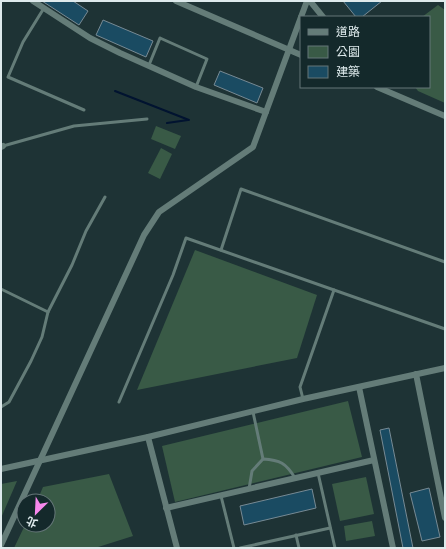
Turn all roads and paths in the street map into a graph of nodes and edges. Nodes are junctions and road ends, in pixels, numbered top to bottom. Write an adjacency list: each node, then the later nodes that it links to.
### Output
1 (33, 1): 4 (street)
2 (176, 1): 8 (street)
3 (309, 1): 5 (street); 6 (street)
4 (44, 8): 10 (street); 13 (lane)
5 (302, 16)
6 (322, 16)
7 (300, 19): 8 (street)
8 (288, 49): 9 (street); 14 (street)
9 (300, 54)
10 (149, 66): 11 (street); 11 (lane)
11 (196, 87): 14 (street)
12 (380, 88): 15 (street)
13 (84, 110)
14 (266, 112): 34 (street)
15 (445, 116)
16 (147, 119): 17 (lane)
17 (2, 146)
18 (105, 197): 23 (lane)
19 (221, 250): 20 (lane); 22 (lane); 29 (lane)
20 (445, 262)
21 (1, 289): 23 (lane)
22 (334, 290): 24 (lane); 28 (lane)
23 (48, 312): 30 (lane)
24 (445, 329)
25 (445, 368): 26 (street)
26 (416, 374): 27 (street); 42 (street)
27 (359, 387): 28 (street); 35 (street)
28 (303, 399): 31 (street)
29 (119, 402)
30 (1, 406)
31 (253, 411): 32 (street); 33 (lane)
32 (148, 437): 34 (street); 41 (street)
33 (263, 459): 38 (lane); 39 (lane)
34 (40, 460): 36 (street); 45 (street)
35 (374, 460): 37 (street); 51 (street)
36 (1, 469)
37 (318, 473): 38 (street); 43 (lane)
38 (295, 478): 39 (street)
39 (249, 489): 40 (street)
40 (221, 496): 41 (street); 47 (lane)
41 (166, 508): 46 (street)
42 (445, 518)
43 (330, 528): 44 (lane); 50 (lane)
44 (296, 535): 48 (lane); 49 (lane)
45 (1, 545)
46 (177, 548)
47 (234, 548)
48 (240, 548)
49 (299, 548)
50 (335, 548)
51 (393, 548)

